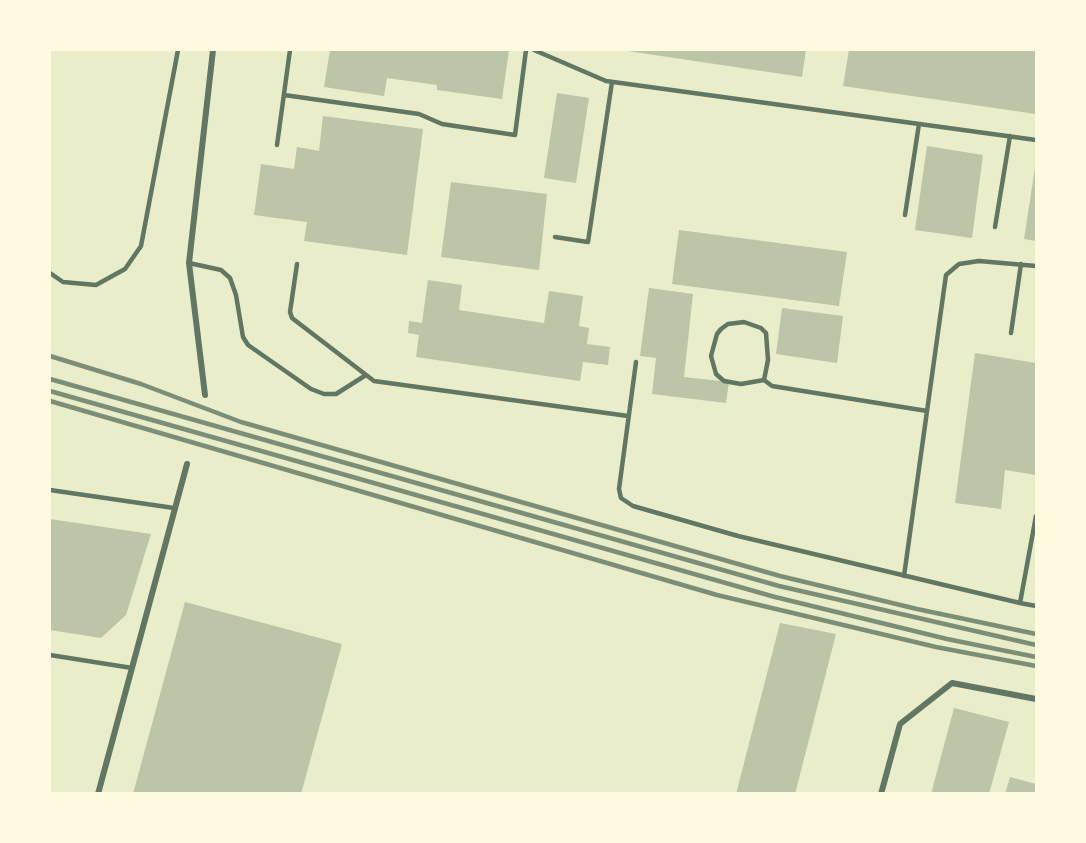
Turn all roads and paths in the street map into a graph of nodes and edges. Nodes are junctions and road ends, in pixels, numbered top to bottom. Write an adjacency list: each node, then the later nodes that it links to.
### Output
1 (178, 50): 19 (lane)
2 (213, 50): 15 (street)
3 (290, 50): 7 (lane)
4 (526, 50): 7 (lane)
5 (534, 50): 6 (lane)
6 (612, 82): 8 (lane); 14 (lane)
7 (284, 95): 11 (lane)
8 (919, 124): 9 (lane); 12 (lane)
9 (1010, 136): 10 (lane); 13 (lane)
10 (1036, 140)
11 (277, 145)
12 (905, 215)
13 (995, 227)
14 (555, 237)
15 (189, 263): 22 (lane); 24 (street)
16 (297, 264): 22 (lane)
17 (1021, 264): 18 (lane); 20 (lane); 25 (lane)
18 (1036, 266)
19 (50, 273)
20 (1011, 333)
21 (636, 362): 26 (lane)
22 (366, 375): 26 (lane)
23 (764, 380): 23 (lane); 25 (lane)
24 (205, 395)
25 (927, 411): 31 (lane)
26 (628, 416): 31 (lane)
27 (187, 465): 29 (street)
28 (50, 490): 29 (lane)
29 (174, 508): 35 (street)
30 (1036, 516): 32 (lane)
31 (903, 576): 32 (lane)
32 (1020, 603): 33 (lane)
33 (1036, 606)
34 (50, 655): 35 (lane)
35 (132, 668): 37 (street)
36 (1036, 699): 38 (street)
37 (98, 794)
38 (881, 794)

